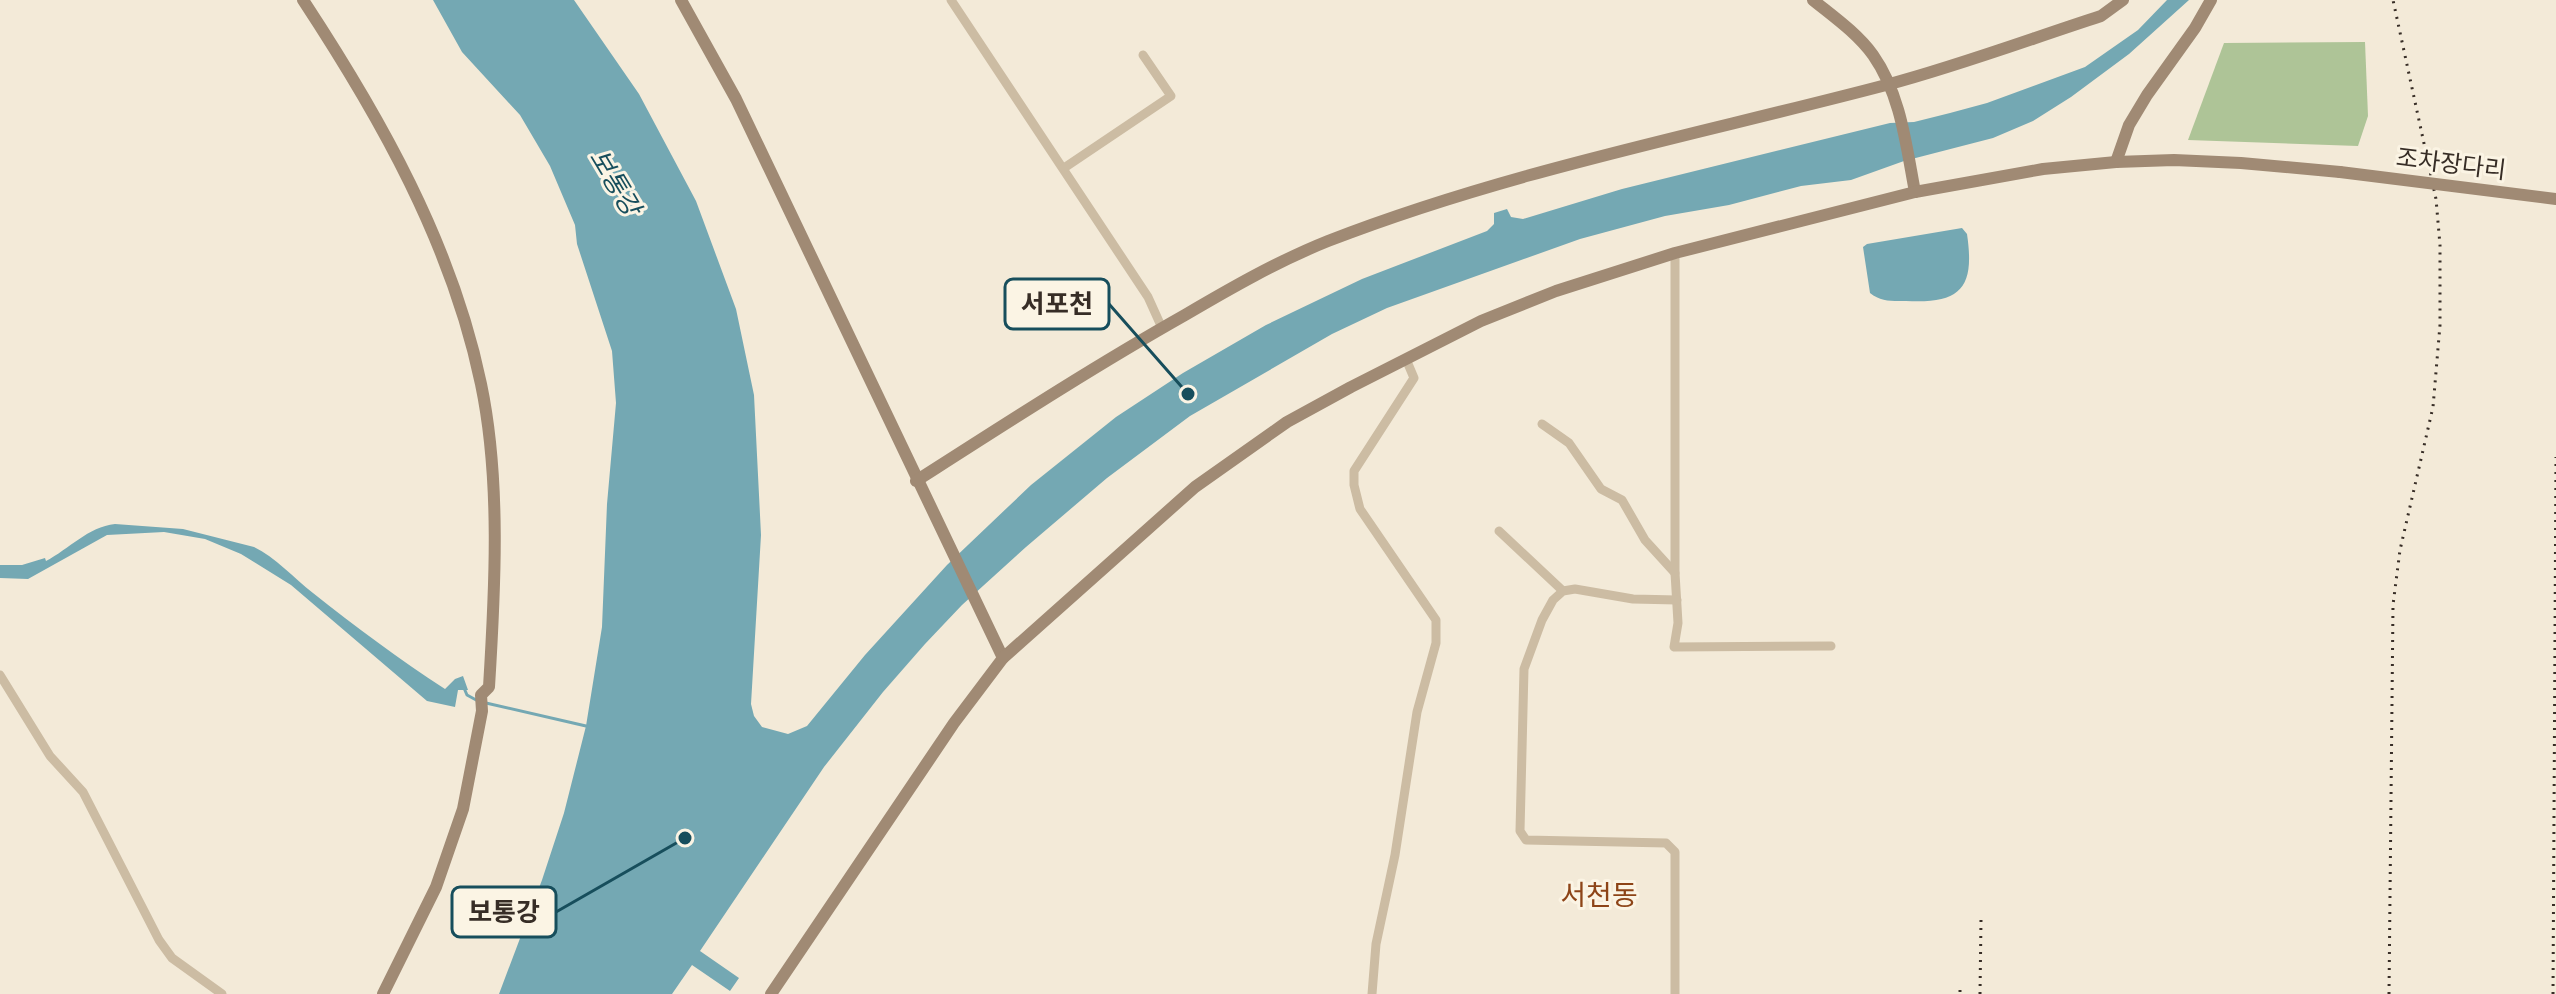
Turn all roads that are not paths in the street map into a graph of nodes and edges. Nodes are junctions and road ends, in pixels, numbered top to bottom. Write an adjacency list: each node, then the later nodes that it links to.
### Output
1 (303, 0): 26 (main road)
2 (681, 0): 17 (main road)
3 (951, 0): 10 (street)
4 (1813, 0): 8 (main road)
5 (2123, 0): 8 (main road)
6 (2211, 0): 9 (main road)
7 (1143, 55): 10 (street)
8 (1890, 84): 11 (main road); 14 (main road)
9 (2116, 162): 11 (main road, 조차장다리); 12 (main road, 조차장다리, bridge)
10 (1064, 168): 14 (street)
11 (1915, 192): 13 (main road, 조차장다리)
12 (2556, 199)
13 (1675, 253): 15 (main road, 조차장다리); 19 (street)
14 (1162, 328): 17 (main road)
15 (1406, 359): 23 (main road, 조차장다리); 28 (street)
16 (1542, 424): 19 (street)
17 (916, 481): 23 (main road)
18 (1499, 531): 20 (street)
19 (1675, 573): 21 (street)
20 (1563, 591): 21 (street); 29 (street)
21 (1677, 600): 22 (street)
22 (1831, 646)
23 (1003, 658): 27 (main road, 조차장다리)
24 (0, 675): 25 (street)
25 (222, 994)
26 (383, 994)
27 (771, 994)
28 (1372, 994)
29 (1675, 994)

